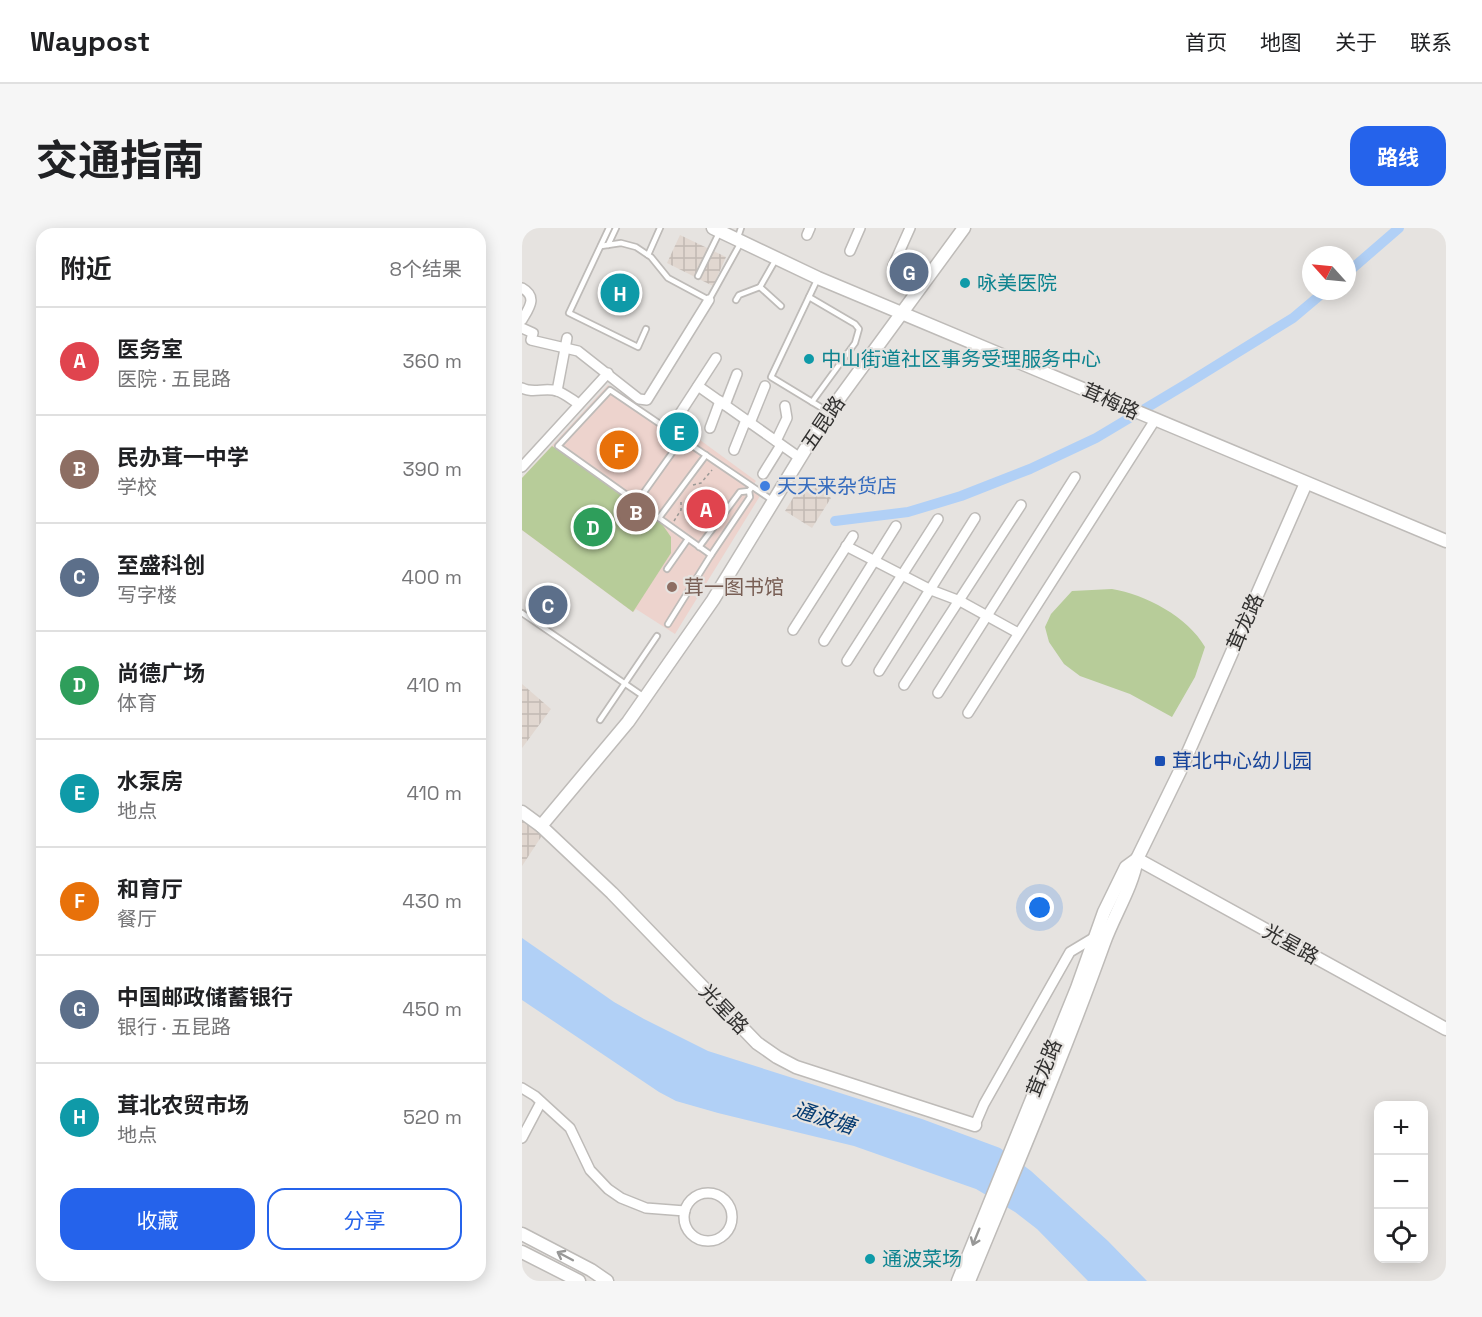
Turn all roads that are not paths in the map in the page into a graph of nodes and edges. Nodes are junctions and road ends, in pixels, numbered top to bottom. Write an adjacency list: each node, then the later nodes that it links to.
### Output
1 (609, 228): 10 (lane)
2 (616, 228): 9 (lane)
3 (660, 228): 12 (lane)
4 (860, 228): 11 (street)
5 (910, 228): 14 (street)
6 (964, 228): 23 (street, 五昆路)
7 (716, 230): 8 (street, 茸梅路); 15 (lane)
8 (740, 236): 13 (street, 茸梅路); 20 (lane)
9 (608, 245): 10 (lane); 12 (lane)
10 (601, 246): 26 (lane)
11 (850, 251)
12 (648, 255): 20 (lane)
13 (777, 258): 16 (street, 茸梅路); 17 (lane)
14 (893, 266)
15 (698, 276)
16 (818, 278): 19 (lane); 23 (street, 茸梅路)
17 (760, 287): 21 (lane); 22 (lane)
18 (522, 288): 24 (street)
19 (809, 297): 35 (lane); 35 (lane)
20 (710, 300): 29 (street)
21 (736, 300)
22 (781, 306)
23 (901, 312): 39 (street, 五昆路); 41 (street, 茸梅路)
24 (522, 321)
25 (522, 328): 27 (street)
26 (646, 328)
27 (566, 343): 29 (street); 34 (street)
28 (716, 358): 31 (street)
29 (608, 373): 37 (street)
30 (737, 374): 36 (street)
31 (698, 386): 36 (street); 40 (street)
32 (765, 386): 42 (street)
33 (522, 388): 34 (street)
34 (557, 391): 37 (street)
35 (812, 402): 39 (lane)
36 (722, 403): 42 (street); 43 (street)
37 (579, 404): 49 (street)
38 (785, 406): 45 (street)
39 (829, 413): 48 (street, 五昆路)
40 (677, 418)
41 (1155, 420): 52 (street, 茸梅路); 76 (street)
42 (748, 421): 45 (street); 46 (street)
43 (710, 428)
44 (682, 439): 47 (lane); 55 (lane); 55 (lane)
45 (779, 443): 48 (street); 50 (street)
46 (734, 450)
47 (706, 455): 53 (lane); 57 (lane)
48 (800, 458): 54 (street, 五昆路)
49 (522, 466)
50 (763, 474)
51 (1075, 477): 73 (street)
52 (1306, 483): 63 (street, 茸梅路); 89 (street, 茸龙路)
53 (751, 489): 54 (lane); 65 (lane); 66 (lane)
54 (774, 501): 84 (street, 五昆路)
55 (636, 502): 57 (lane)
56 (1021, 505): 71 (street)
57 (659, 518): 62 (lane)
58 (975, 518): 70 (street)
59 (938, 519): 69 (street)
60 (896, 526): 67 (street)
61 (853, 536): 64 (street)
62 (688, 539): 65 (lane); 68 (lane)
63 (1446, 541)
64 (846, 546): 67 (street); 75 (street)
65 (699, 547): 66 (lane)
66 (711, 555): 74 (lane)
67 (873, 561): 69 (street); 78 (street)
68 (667, 570)
69 (902, 576): 70 (street); 79 (street)
70 (931, 590): 71 (street); 80 (street)
71 (960, 601): 73 (street); 82 (street)
72 (522, 613): 81 (lane)
73 (987, 616): 76 (street); 83 (street)
74 (668, 624)
75 (793, 630)
76 (1018, 633): 85 (street)
77 (657, 636): 81 (lane)
78 (824, 641)
79 (847, 661)
80 (879, 671)
81 (625, 683): 84 (lane); 86 (lane)
82 (904, 685)
83 (938, 693)
84 (645, 697): 88 (street, 五昆路)
85 (968, 713)
86 (600, 720)
87 (522, 812): 88 (street, 光星路)
88 (542, 826): 95 (street, 光星路)
89 (1137, 859): 90 (street, 茸龙路); 91 (street, 茸龙路); 92 (street, 光星路)
90 (1095, 938): 91 (street, 茸龙路); 95 (street)
91 (1082, 990): 102 (street, 茸龙路, one-way to 102); 103 (street, 茸龙路)
92 (1446, 1029)
93 (522, 1088): 94 (street)
94 (541, 1102): 96 (street); 97 (street)
95 (975, 1125)
96 (522, 1138)
97 (684, 1211): 97 (street)
98 (522, 1234): 101 (street, one-way to 98)
99 (522, 1252): 100 (street)
100 (579, 1281)
101 (607, 1281)
102 (958, 1281)
103 (969, 1281)

